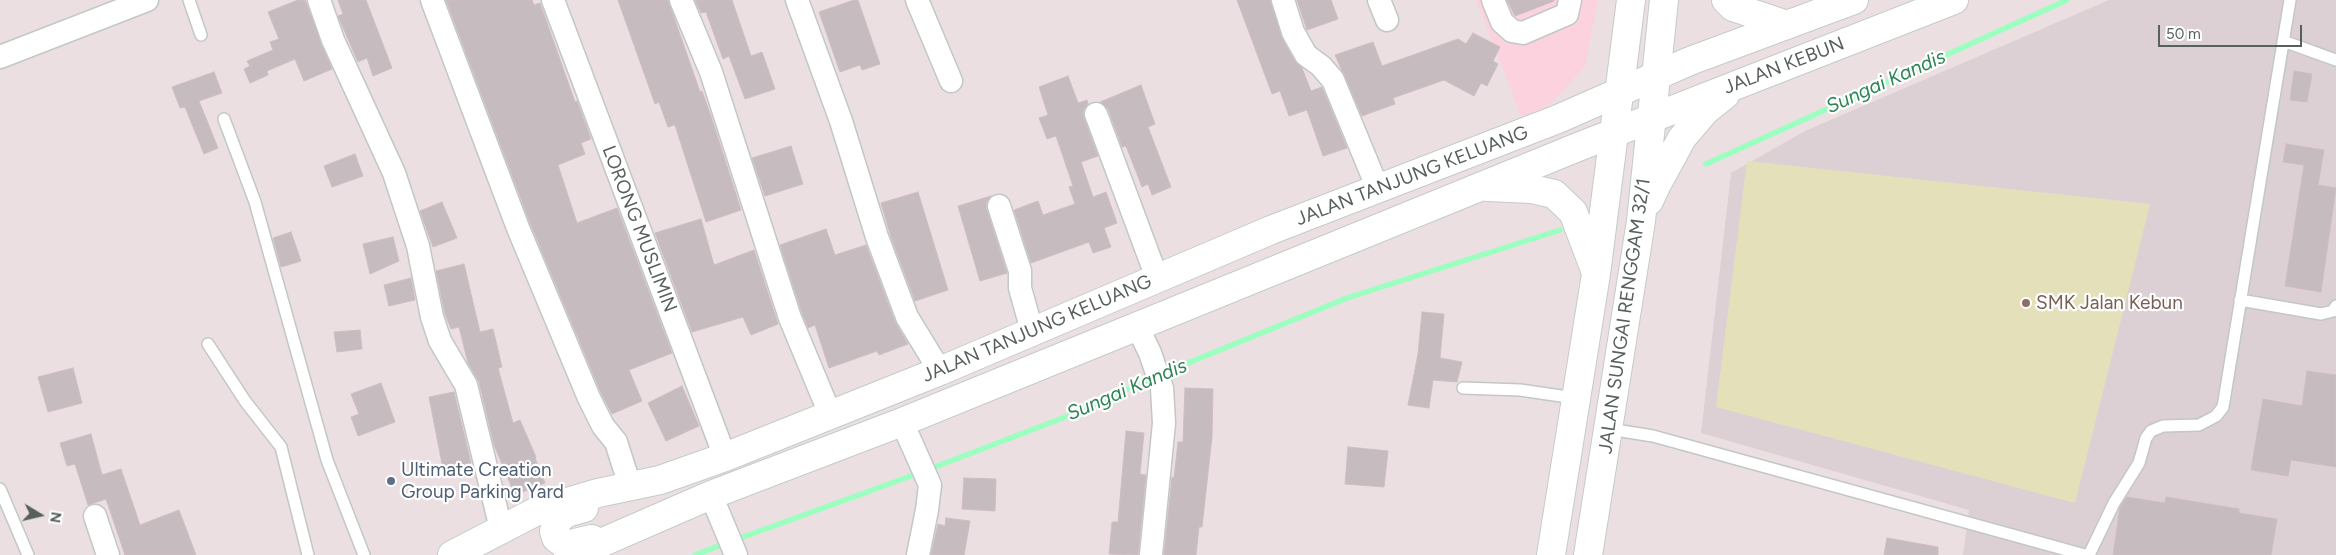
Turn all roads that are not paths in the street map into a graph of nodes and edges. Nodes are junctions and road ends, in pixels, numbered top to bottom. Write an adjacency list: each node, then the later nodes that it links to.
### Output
1 (147, 0): 22 (street)
2 (189, 0): 20 (lane)
3 (319, 0): 55 (street)
4 (432, 0): 50 (street)
5 (553, 0): 49 (street, LORONG MUSLIMIN)
6 (681, 0): 46 (street)
7 (797, 0): 43 (street)
8 (917, 0): 25 (street)
9 (1283, 0): 33 (street)
10 (1493, 0): 11 (street)
11 (1570, 0)
12 (1631, 0): 27 (main road, JALAN SUNGAI RENGGAM 32/1)
13 (1664, 0): 24 (main road, JALAN SUNGAI RENGGAM 32/1)
14 (1726, 0): 19 (main road)
15 (1854, 0): 18 (main road, JALAN KEBUN)
16 (1954, 0): 26 (main road, JALAN KEBUN)
17 (2290, 0): 21 (lane)
18 (1810, 8): 19 (main road, JALAN KEBUN)
19 (1787, 25): 24 (main road, JALAN KEBUN)
20 (201, 35)
21 (2284, 41): 23 (lane); 38 (lane)
22 (0, 57)
23 (2336, 60)
24 (1656, 76): 27 (main road, JALAN KEBUN); 29 (main road, JALAN SUNGAI RENGGAM 32/1)
25 (951, 81)
26 (1737, 84): 29 (main road, JALAN KEBUN); 35 (main road)
27 (1620, 92): 31 (main road, JALAN SUNGAI RENGGAM 32/1); 33 (main road, JALAN TANJUNG KELUANG)
28 (1096, 114): 37 (street)
29 (1652, 118): 31 (main road, JALAN KEBUN); 35 (main road, JALAN SUNGAI RENGGAM 32/1)
30 (224, 119): 60 (lane)
31 (1614, 132): 32 (main road, JALAN TANJUNG KELUANG); 36 (main road, JALAN SUNGAI RENGGAM 32/1)
32 (1481, 186): 36 (main road); 40 (main road, JALAN TANJUNG KELUANG)
33 (1378, 189): 37 (main road, JALAN TANJUNG KELUANG)
34 (999, 206): 41 (street)
35 (1641, 221): 47 (main road, JALAN SUNGAI RENGGAM 32/1)
36 (1596, 274): 45 (main road, JALAN SUNGAI RENGGAM 32/1)
37 (1157, 278): 41 (main road, JALAN TANJUNG KELUANG)
38 (2240, 300): 39 (lane); 68 (lane)
39 (2336, 306)
40 (1138, 326): 48 (main road, JALAN TANJUNG KELUANG); 64 (street)
41 (1032, 331): 43 (main road, JALAN TANJUNG KELUANG)
42 (208, 344): 59 (lane)
43 (940, 371): 46 (main road, JALAN TANJUNG KELUANG)
44 (1463, 388): 45 (lane)
45 (1575, 398): 65 (main road, JALAN SUNGAI RENGGAM 32/1)
46 (830, 414): 49 (main road, JALAN TANJUNG KELUANG)
47 (1609, 429): 66 (main road, JALAN SUNGAI RENGGAM 32/1); 67 (lane)
48 (906, 430): 52 (main road, JALAN TANJUNG KELUANG); 63 (street)
49 (725, 457): 50 (main road, JALAN TANJUNG KELUANG)
50 (630, 486): 54 (main road); 55 (main road, JALAN TANJUNG KELUANG)
51 (0, 489): 57 (lane)
52 (711, 495): 54 (main road, JALAN TANJUNG KELUANG); 56 (street)
53 (95, 516): 58 (street)
54 (646, 524): 62 (main road, JALAN TANJUNG KELUANG)
55 (501, 529): 61 (main road, JALAN TANJUNG KELUANG)
56 (736, 554)
57 (28, 555)
58 (108, 555)
59 (308, 555)
60 (364, 555)
61 (452, 555)
62 (568, 555)
63 (918, 555)
64 (1151, 555)
65 (1551, 555)
66 (1588, 555)
67 (2085, 555)
68 (2089, 555)

